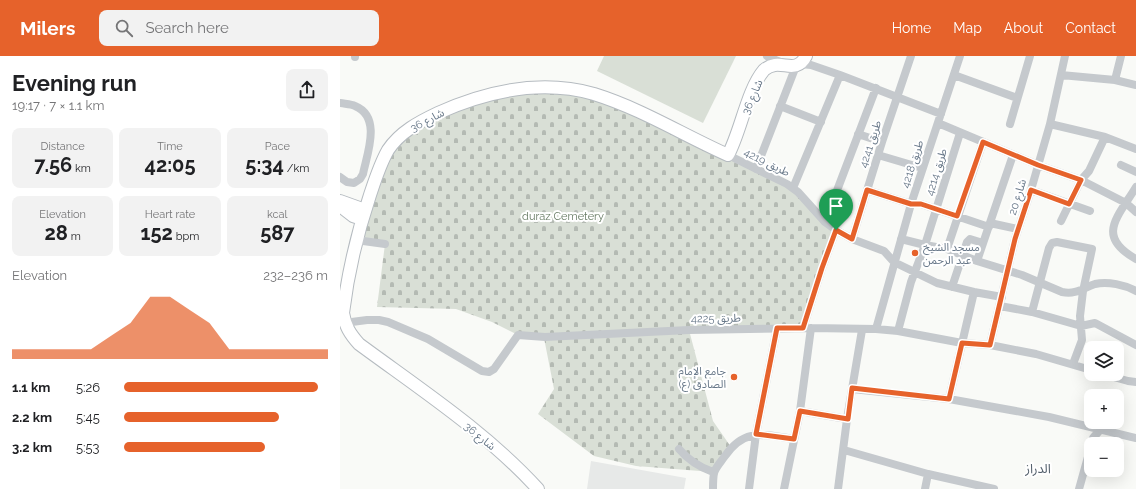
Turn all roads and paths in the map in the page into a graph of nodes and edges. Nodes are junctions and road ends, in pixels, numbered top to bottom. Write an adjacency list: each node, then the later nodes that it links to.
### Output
1 (766, 56): 7 (street)
2 (912, 56): 15 (street, طريق 4241)
3 (960, 56): 10 (street, طريق 4218)
4 (1030, 56): 16 (street)
5 (1065, 56): 11 (street, شارع 20)
6 (1121, 56): 12 (street)
7 (780, 62): 8 (street); 30 (street, شارع 36)
8 (801, 62): 9 (street); 18 (street)
9 (840, 75): 14 (street); 20 (street)
10 (954, 75): 16 (street); 19 (street, طريق 4218)
11 (1061, 75): 12 (street); 23 (street, شارع 20)
12 (1115, 80): 13 (street)
13 (1136, 85)
14 (876, 88): 15 (street); 25 (street)
15 (898, 96): 19 (street); 27 (street, طريق 4241)
16 (1017, 98): 22 (street)
17 (340, 103): 38 (street)
18 (780, 106): 20 (street); 36 (street)
19 (940, 114): 21 (street, طريق 4218)
20 (821, 122): 41 (street)
21 (938, 123): 24 (street); 35 (street, طريق 4218)
22 (1010, 124)
23 (1050, 124): 26 (street); 33 (street, شارع 20)
24 (960, 133): 28 (street); 49 (street, طريق 4214)
25 (858, 134): 27 (street); 55 (street)
26 (1105, 137): 29 (street); 39 (street)
27 (882, 142): 31 (street, طريق 4241)
28 (983, 142): 32 (street); 53 (street)
29 (1136, 149)
30 (728, 155): 36 (street, طريق 4219); 52 (street, شارع 36)
31 (878, 155): 35 (street); 42 (street, طريق 4241)
32 (1013, 155): 33 (street); 56 (street)
33 (1038, 165): 39 (street); 43 (street, شارع 20)
34 (1121, 165): 37 (street)
35 (922, 168): 46 (street, طريق 4218)
36 (756, 169): 41 (street, طريق 4219)
37 (1136, 172)
38 (340, 177)
39 (1081, 180): 45 (street); 47 (street)
40 (1136, 187): 45 (street)
41 (793, 188): 55 (street, طريق 4219)
42 (867, 190): 46 (street); 59 (street, طريق 4241)
43 (1031, 190): 47 (street); 57 (street, شارع 20)
44 (340, 201): 52 (street)
45 (1126, 203): 51 (street); 67 (street)
46 (911, 204): 49 (street); 60 (street, طريق 4218)
47 (1069, 204): 50 (street); 54 (street)
48 (340, 206): 52 (street)
49 (937, 210): 53 (street); 64 (street, طريق 4214)
50 (1090, 211)
51 (1136, 212)
52 (364, 214): 61 (street, شارع 36)
53 (957, 216): 56 (street); 65 (street)
54 (1061, 221)
55 (825, 222): 58 (street, طريق 4219)
56 (989, 225): 57 (street); 62 (street)
57 (1018, 229): 70 (street, شارع 20)
58 (836, 230): 59 (street, طريق 4219); 82 (street)
59 (852, 239): 69 (street, طريق 4219)
60 (902, 239): 64 (street); 69 (street, طريق 4218)
61 (356, 240): 63 (street); 79 (street, شارع 36)
62 (983, 243): 66 (street); 68 (street)
63 (385, 244)
64 (925, 245): 65 (street); 71 (street, طريق 4214)
65 (947, 249): 66 (street)
66 (962, 255): 68 (street); 73 (street)
67 (1136, 259)
68 (977, 261): 70 (street)
69 (894, 262): 71 (street, طريق 4219); 83 (street, طريق 4218)
70 (1008, 270): 72 (street); 77 (street, شارع 20)
71 (915, 273): 73 (street, طريق 4219); 85 (street, طريق 4214)
72 (1040, 282): 74 (street); 74 (street); 78 (street)
73 (952, 287): 76 (street, طريق 4219)
74 (1083, 290): 75 (street); 80 (street)
75 (1136, 291)
76 (974, 292): 77 (street, طريق 4219); 86 (street)
77 (1001, 302): 78 (street, طريق 4219); 87 (street, شارع 20)
78 (1032, 312): 80 (street, طريق 4219)
79 (342, 316): 81 (street, طريق 4225); 107 (street, شارع 36)
80 (1081, 326): 88 (street, طريق 4219); 89 (street)
81 (777, 328): 82 (street, طريق 4225); 98 (street)
82 (807, 328): 84 (street, طريق 4225); 95 (street)
83 (876, 329): 84 (street, طريق 4225); 85 (street, طريق 4225)
84 (862, 330): 93 (street)
85 (898, 331): 86 (street, طريق 4225)
86 (962, 343): 87 (street, طريق 4225); 94 (street)
87 (990, 345): 89 (street, طريق 4225)
88 (1136, 345)
89 (1073, 364): 90 (street, طريق 4225)
90 (1084, 368)
91 (1124, 380): 92 (street)
92 (1136, 382)
93 (852, 388): 94 (street); 96 (street)
94 (949, 399): 97 (street)
95 (800, 411): 96 (street); 101 (street)
96 (848, 419): 103 (street)
97 (1100, 430): 99 (street); 100 (street)
98 (756, 434): 101 (street); 105 (street); 109 (street)
99 (1094, 437)
100 (1136, 438)
101 (794, 439): 110 (street)
102 (679, 449): 105 (street)
103 (844, 450): 106 (street); 111 (street)
104 (1084, 471): 114 (street)
105 (713, 472): 108 (street)
106 (928, 474): 112 (street); 113 (street)
107 (538, 489)
108 (713, 489)
109 (749, 489)
110 (784, 489)
111 (838, 489)
112 (925, 489)
113 (994, 489)
114 (1079, 489)

